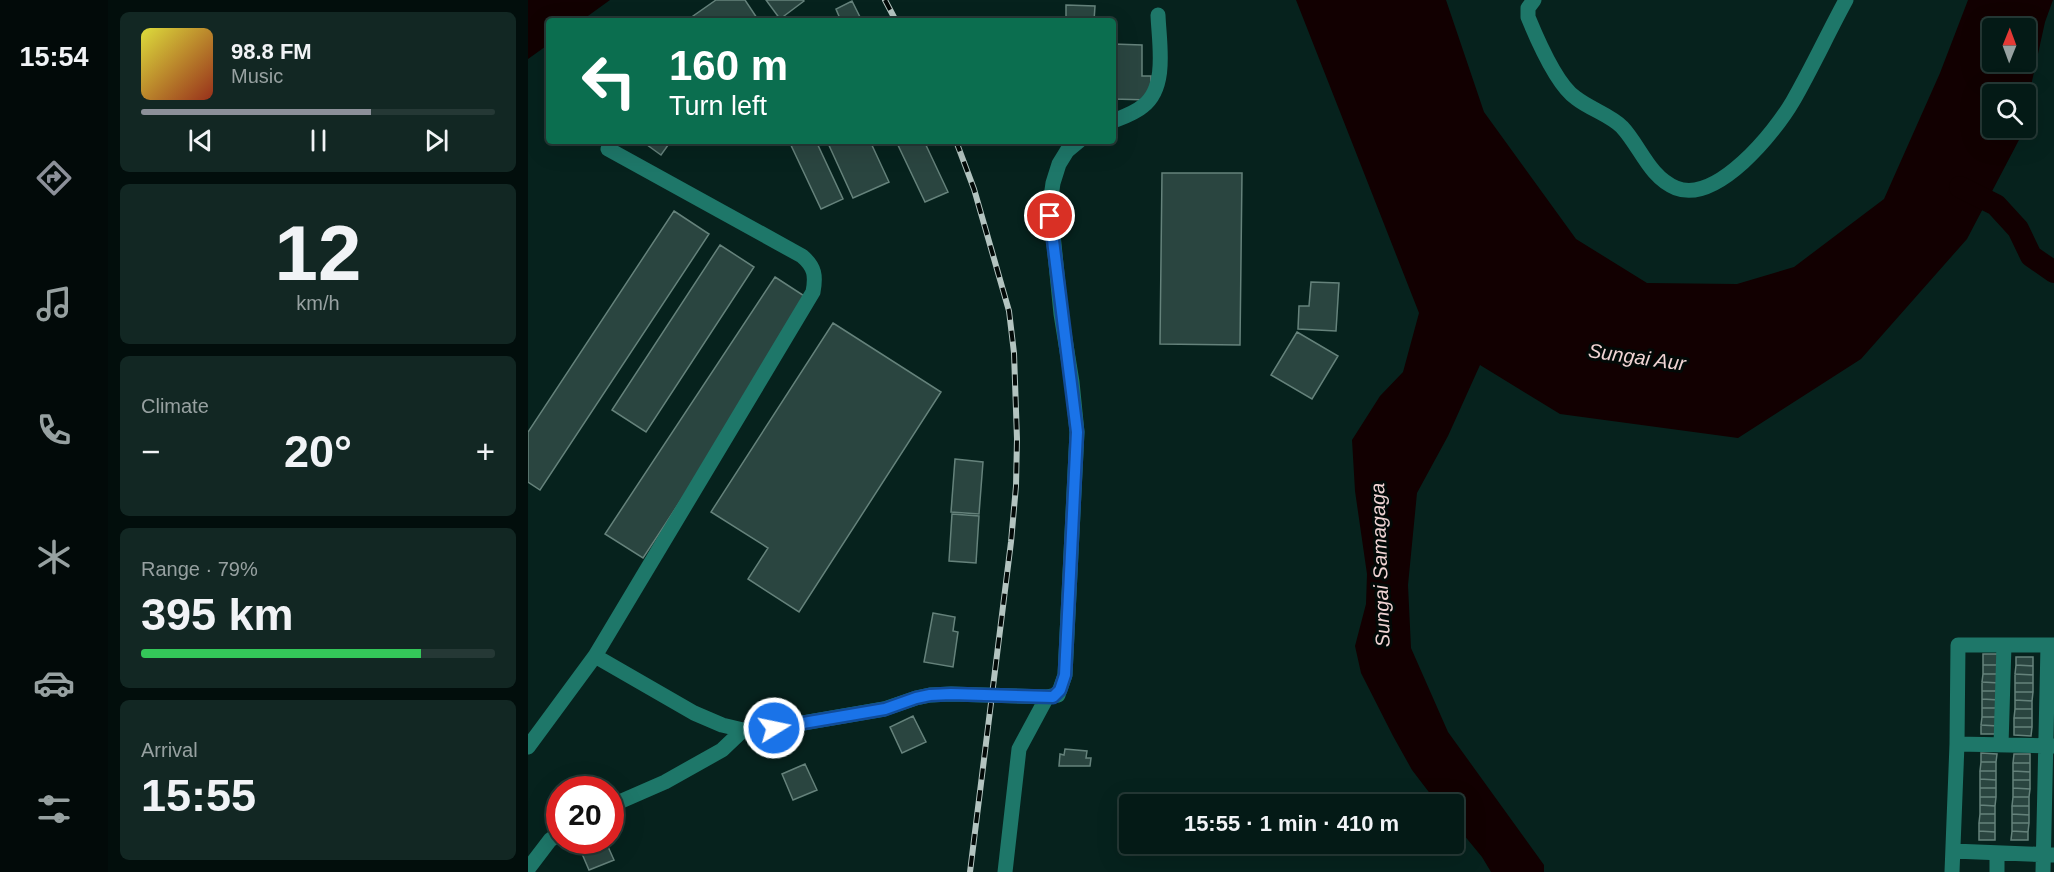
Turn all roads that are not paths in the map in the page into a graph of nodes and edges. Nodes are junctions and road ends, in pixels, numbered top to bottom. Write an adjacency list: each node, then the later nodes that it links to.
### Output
1 (1534, 0): 2 (street)
2 (1846, 0)
3 (1158, 15): 4 (street)
4 (1116, 120)
5 (1075, 144): 10 (street)
6 (608, 149): 9 (street)
7 (2004, 645): 8 (street); 12 (street); 13 (street)
8 (2051, 645): 14 (street)
9 (595, 656): 11 (street); 15 (street)
10 (1047, 697): 11 (street); 22 (street)
11 (743, 730): 16 (street)
12 (1957, 744): 13 (street); 18 (street)
13 (2001, 745): 14 (street)
14 (2050, 746): 20 (street)
15 (528, 747)
16 (624, 799)
17 (546, 845): 21 (street)
18 (1953, 851): 19 (street); 23 (street)
19 (1998, 853): 20 (street); 24 (street)
20 (2049, 855): 25 (street)
21 (528, 868)
22 (1005, 872)
23 (1952, 872)
24 (1997, 872)
25 (2043, 872)

